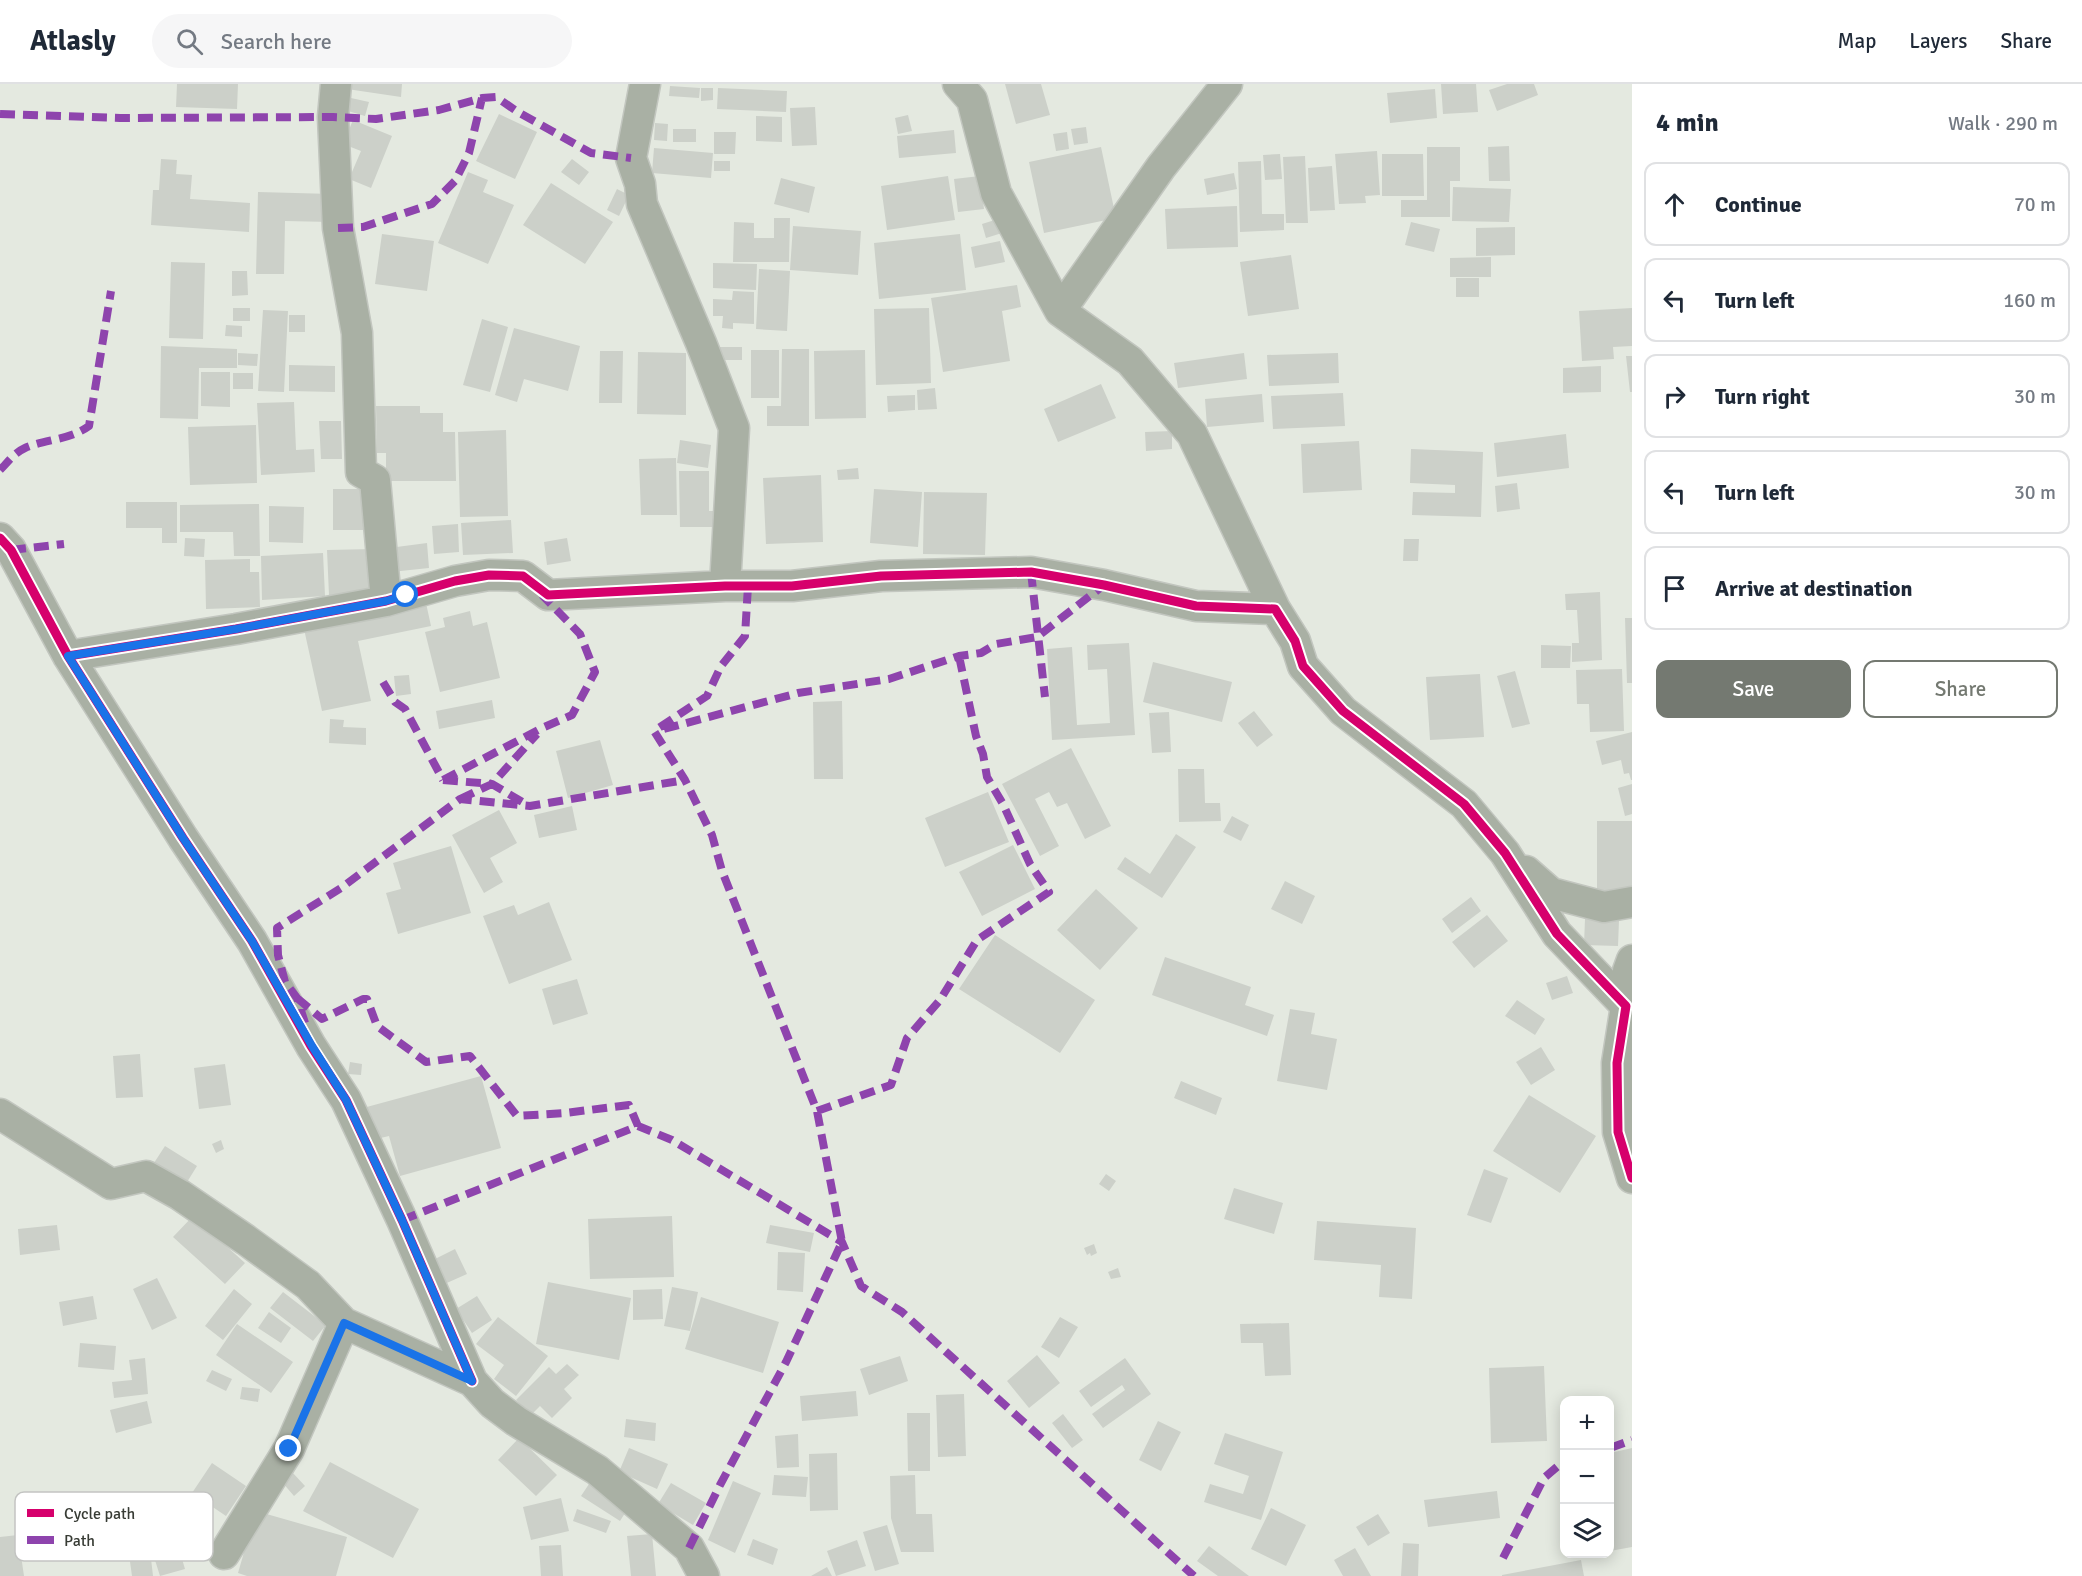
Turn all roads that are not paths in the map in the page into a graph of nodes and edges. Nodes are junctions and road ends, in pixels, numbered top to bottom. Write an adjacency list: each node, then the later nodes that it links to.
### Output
1 (336, 84): 8 (street)
2 (645, 84): 7 (street)
3 (958, 84): 5 (street)
4 (1227, 84): 5 (street)
5 (1060, 311): 9 (street)
6 (0, 538): 10 (street)
7 (725, 586): 8 (street); 9 (street)
8 (386, 601): 10 (street)
9 (1275, 609): 11 (street)
10 (68, 656): 18 (street)
11 (1505, 854): 12 (street); 14 (street)
12 (1632, 902)
13 (1632, 960): 14 (street)
14 (1626, 1006): 16 (street)
15 (0, 1114): 17 (street)
16 (1632, 1178)
17 (344, 1323): 18 (street); 19 (street)
18 (472, 1381): 20 (street)
19 (224, 1554)
20 (704, 1576)

